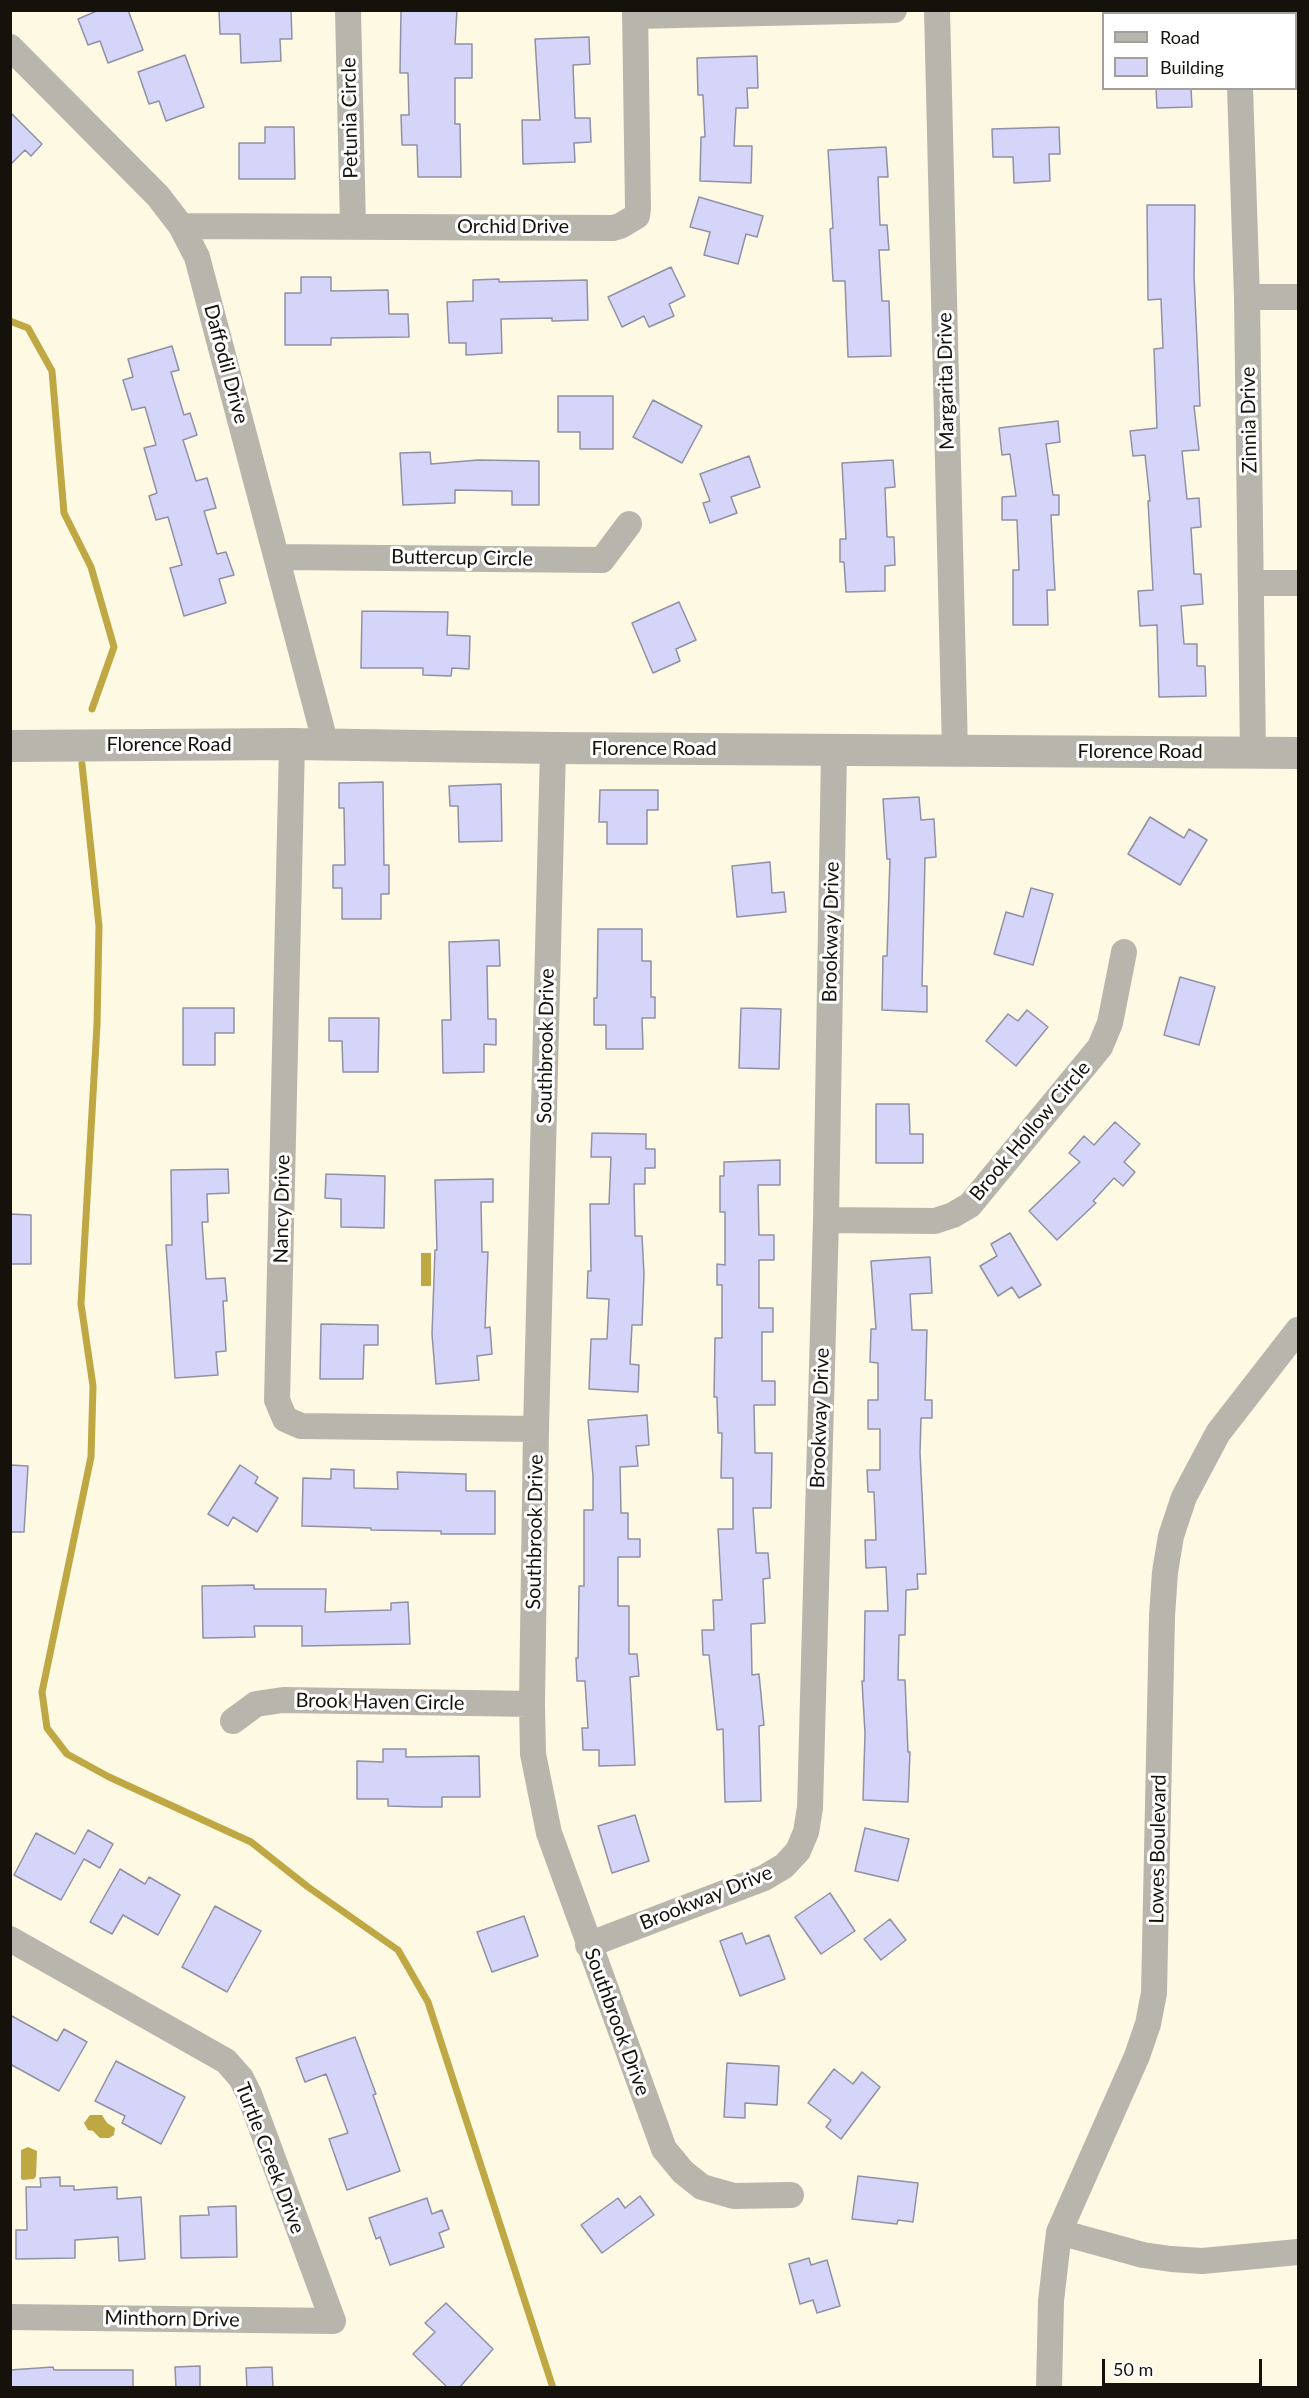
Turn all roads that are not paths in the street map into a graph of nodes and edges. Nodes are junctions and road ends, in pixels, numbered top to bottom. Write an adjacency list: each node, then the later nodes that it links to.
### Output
1 (348, 10): 8 (street, Petunia Circle)
2 (894, 10): 4 (street)
3 (936, 10): 20 (street, Margarita Drive)
4 (635, 13): 8 (street, Orchid Drive)
5 (10, 47): 7 (street, Daffodil Drive)
6 (1240, 90): 9 (street, Zinnia Drive)
7 (181, 226): 8 (street, Orchid Drive); 12 (street, Daffodil Drive)
8 (353, 226)
9 (1247, 297): 10 (street); 13 (street, Zinnia Drive)
10 (1299, 297)
11 (629, 524): 12 (street, Buttercup Circle)
12 (278, 556): 16 (street, Daffodil Drive)
13 (1251, 583): 14 (street); 21 (street, Zinnia Drive)
14 (1299, 583)
15 (292, 744): 16 (street, Florence Road); 17 (street, Florence Road); 26 (street, Nancy Drive)
16 (326, 745): 18 (street, Florence Road)
17 (10, 746)
18 (553, 748): 19 (street, Florence Road); 26 (street, Southbrook Drive)
19 (834, 751): 20 (street, Florence Road); 24 (street, Brookway Drive)
20 (955, 751): 21 (street, Florence Road)
21 (1253, 753): 22 (street, Florence Road)
22 (1299, 753)
23 (1124, 952): 24 (street, Brook Hollow Circle)
24 (826, 1220): 30 (street, Brookway Drive)
25 (1299, 1330): 32 (street, Lowes Boulevard)
26 (536, 1430): 27 (street, Southbrook Drive)
27 (532, 1704): 28 (street, Brook Haven Circle); 30 (street, Southbrook Drive)
28 (233, 1721)
29 (10, 1939): 35 (street, Turtle Creek Drive)
30 (588, 1945): 31 (street, Southbrook Drive)
31 (791, 2195)
32 (1059, 2232): 33 (street); 36 (street, Lowes Boulevard)
33 (1299, 2252)
34 (10, 2318): 35 (street, Minthorn Drive)
35 (333, 2321)
36 (1049, 2388)

